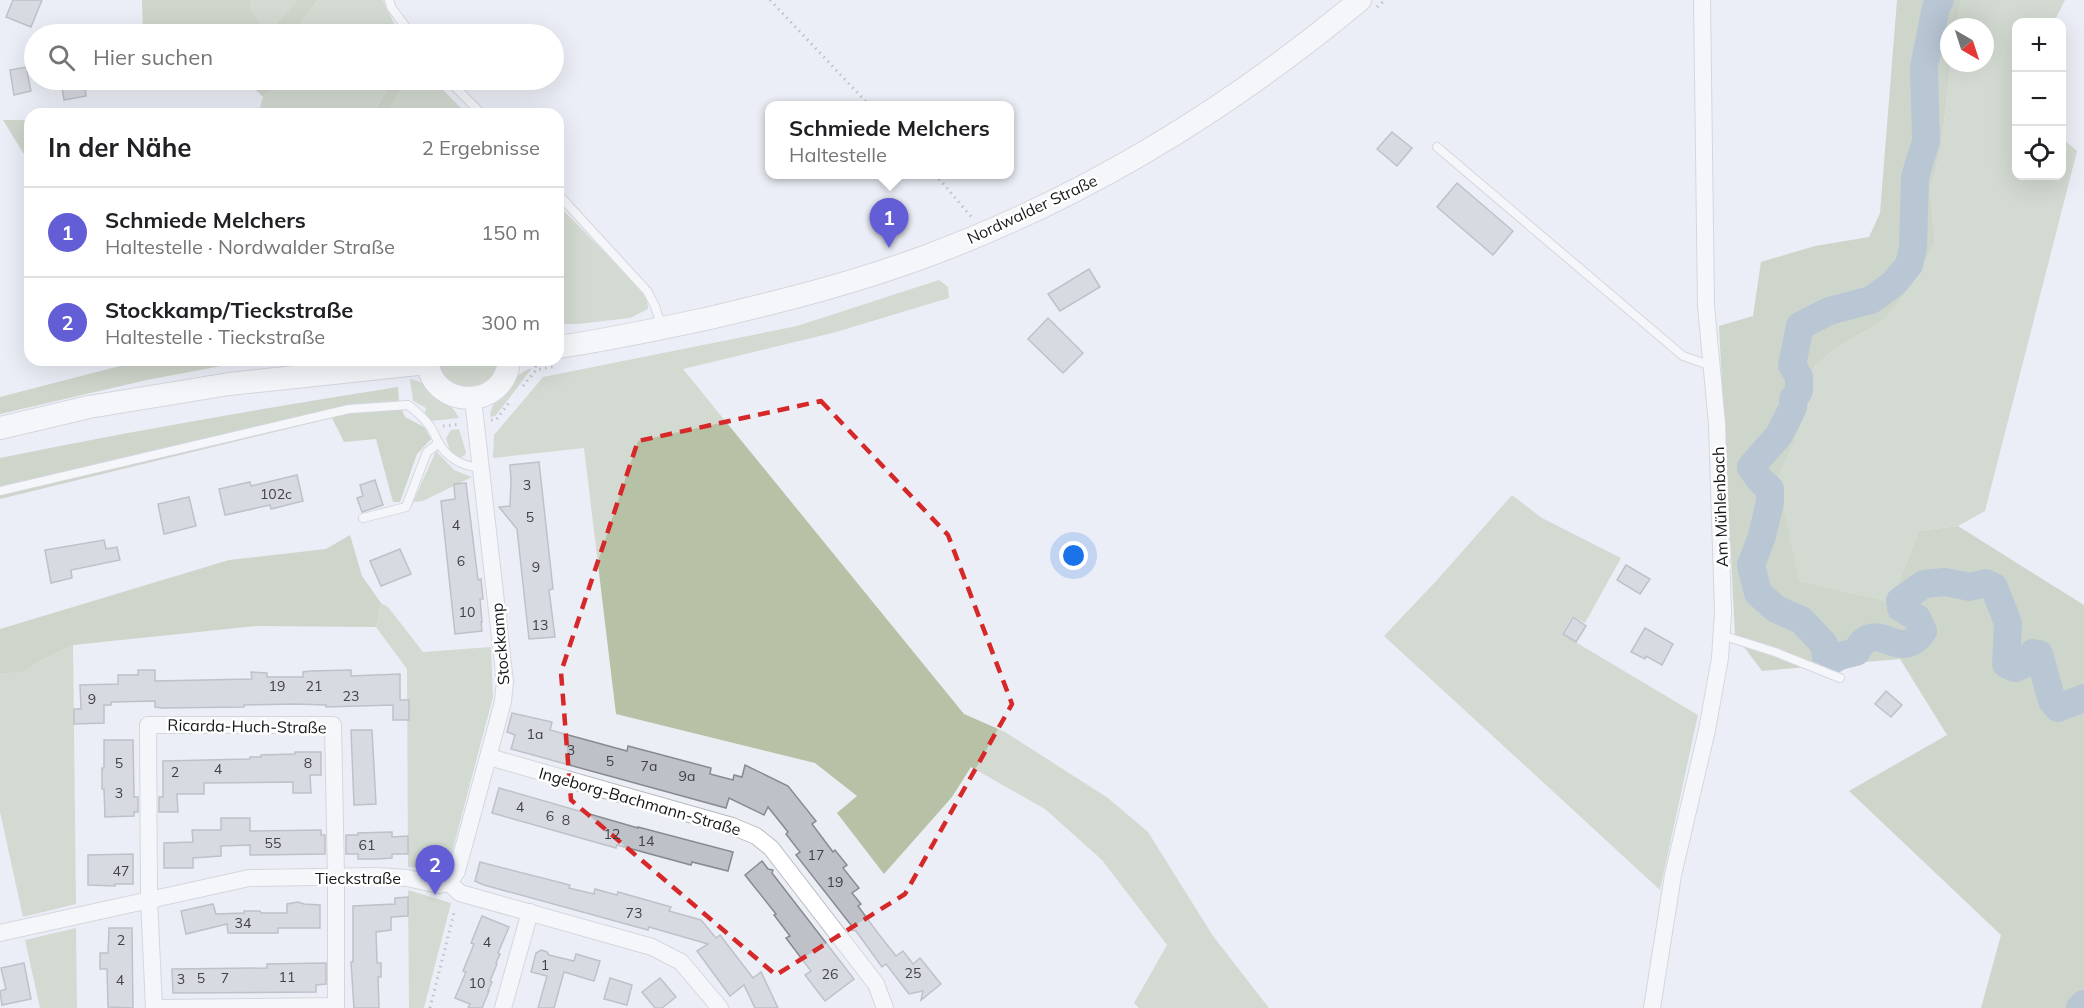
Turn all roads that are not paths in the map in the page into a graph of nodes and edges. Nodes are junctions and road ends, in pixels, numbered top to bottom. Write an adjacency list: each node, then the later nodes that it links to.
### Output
1 (389, 0): 4 (lane)
2 (1360, 0): 9 (main road, Nordwalder Straße)
3 (1702, 0): 14 (street, Am Mühlenbach)
4 (404, 24)
5 (458, 90): 6 (lane)
6 (476, 108)
7 (1437, 147): 14 (lane)
8 (564, 200): 9 (lane)
9 (662, 329): 10 (main road, Nordwalder Straße)
10 (564, 346)
11 (384, 366): 16 (main road)
12 (428, 366): 15 (main road)
13 (507, 366): 15 (main road)
14 (1712, 366): 21 (street, Am Mühlenbach)
15 (473, 399): 18 (street, Stockkamp)
16 (0, 428)
17 (439, 443): 18 (lane); 19 (lane); 20 (lane)
18 (481, 468): 23 (street, Stockkamp)
19 (0, 490)
20 (363, 518)
21 (1721, 635): 22 (lane); 32 (street, Am Mühlenbach)
22 (1840, 678)
23 (489, 757): 25 (street, Stockkamp); 31 (street, Ingeborg-Bachmann-Straße)
24 (336, 878): 25 (street, Tieckstraße); 26 (street, Tieckstraße); 26 (street); 26 (street, Ricarda-Huch-Straße)
25 (455, 888): 27 (street, Tieckstraße)
26 (149, 899): 28 (street, Tieckstraße)
27 (530, 912): 29 (street); 30 (street, Tieckstraße)
28 (0, 933)
29 (503, 1008)
30 (720, 1008)
31 (885, 1008)
32 (1652, 1008)

